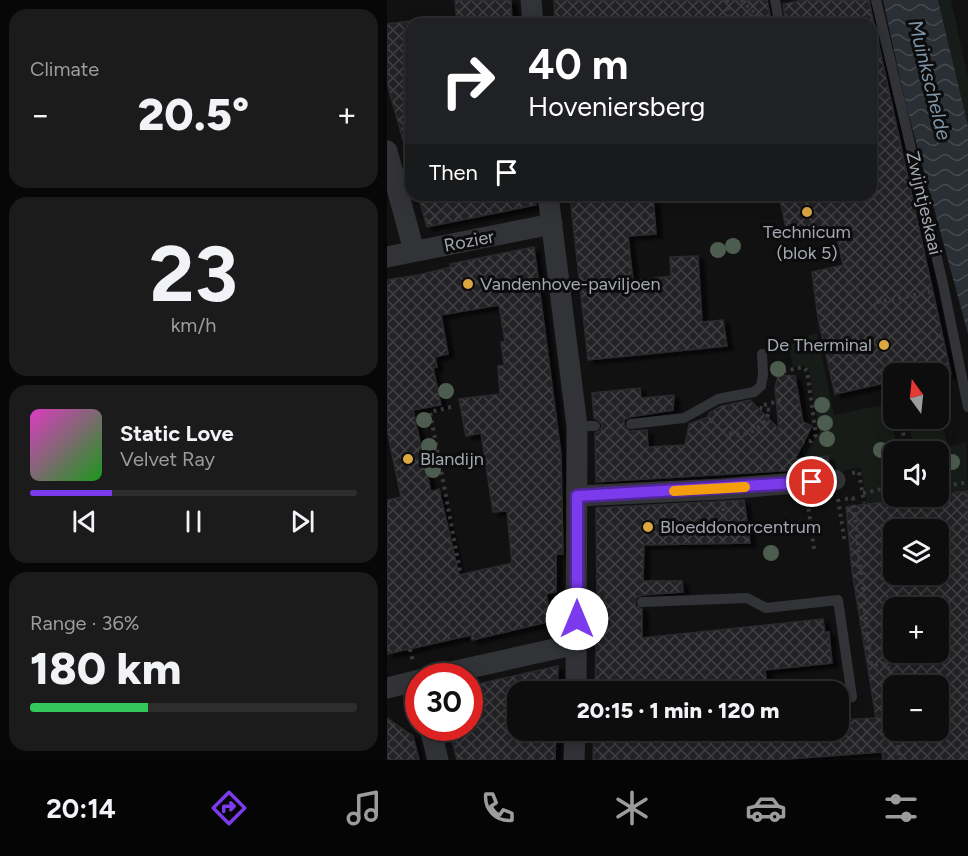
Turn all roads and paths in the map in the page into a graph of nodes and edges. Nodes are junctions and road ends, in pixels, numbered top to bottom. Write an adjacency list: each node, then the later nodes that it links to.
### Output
1 (531, 0): 7 (street)
2 (727, 0): 8 (path)
3 (741, 0): 6 (path)
4 (775, 0): 11 (lane)
5 (876, 0): 23 (lane, Zwijntjeskaai)
6 (753, 11): 9 (path); 10 (path)
7 (532, 18)
8 (730, 18)
9 (750, 18)
10 (761, 18)
11 (778, 18)
12 (387, 151): 15 (street)
13 (549, 201): 14 (street)
14 (552, 224): 15 (street, Rozier); 34 (street)
15 (414, 251): 16 (street, Rozier)
16 (387, 257)
17 (916, 294): 18 (path)
18 (874, 306)
19 (762, 354): 25 (lane)
20 (787, 371): 26 (path)
21 (451, 407): 42 (path)
22 (752, 407): 24 (path)
23 (968, 407)
24 (712, 422)
25 (631, 424)
26 (803, 442)
27 (860, 477): 33 (path)
28 (835, 480): 31 (street)
29 (968, 482): 30 (path)
30 (949, 485)
31 (722, 489): 34 (street); 39 (path)
32 (882, 489): 33 (path)
33 (863, 493): 36 (path)
34 (577, 496): 44 (street)
35 (828, 502): 46 (path)
36 (864, 503)
37 (818, 504): 41 (path)
38 (842, 521): 40 (path)
39 (725, 538)
40 (845, 543)
41 (814, 549)
42 (460, 571)
43 (642, 602): 50 (lane)
44 (577, 644): 45 (street); 47 (street)
45 (483, 666)
46 (889, 675)
47 (576, 681)
48 (405, 684): 49 (street)
49 (387, 688)
50 (849, 697)
51 (433, 741): 54 (street)
52 (575, 741): 55 (street)
53 (897, 741): 56 (path)
54 (438, 760)
55 (574, 760)
56 (900, 760)

